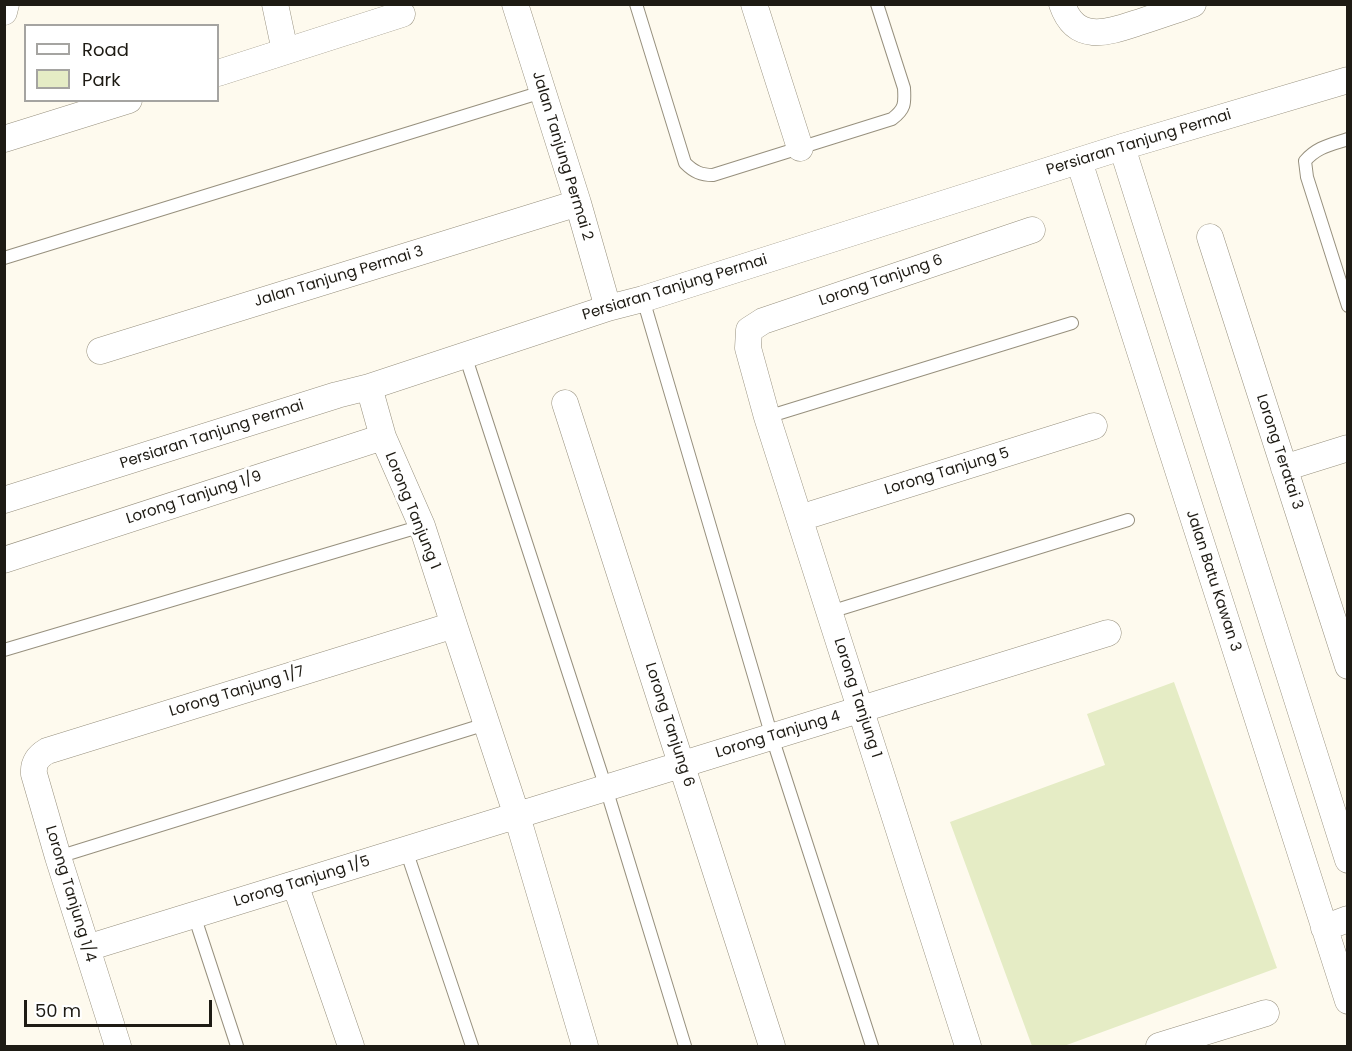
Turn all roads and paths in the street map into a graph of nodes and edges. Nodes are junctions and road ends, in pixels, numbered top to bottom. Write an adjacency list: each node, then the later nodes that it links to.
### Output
1 (6, 4): 9 (street)
2 (275, 4): 11 (street)
3 (515, 4): 14 (street, Jalan Tanjung Permai 2)
4 (636, 4): 19 (lane)
5 (754, 4): 19 (street)
6 (877, 4): 19 (lane)
7 (1062, 4): 8 (street)
8 (1193, 4)
9 (4, 12)
10 (402, 14): 11 (street)
11 (285, 51): 12 (street)
12 (219, 73)
13 (1347, 80): 18 (street, Persiaran Tanjung Permai)
14 (542, 92): 21 (street, Jalan Tanjung Permai 2); 24 (lane)
15 (123, 102): 16 (street)
16 (4, 139)
17 (1347, 139): 26 (lane)
18 (1122, 147): 20 (street, Persiaran Tanjung Permai); 59 (street)
19 (800, 148)
20 (1079, 161): 25 (street, Persiaran Tanjung Permai); 62 (street, Jalan Batu Kawan 3)
21 (578, 203): 27 (street, Jalan Tanjung Permai 2); 30 (street, Jalan Tanjung Permai 3)
22 (1032, 230): 29 (street, Lorong Tanjung 6)
23 (1210, 237): 38 (street, Lorong Teratai 3)
24 (4, 258)
25 (643, 299): 27 (street, Persiaran Tanjung Permai); 52 (lane)
26 (1347, 306)
27 (608, 308): 31 (street, Persiaran Tanjung Permai)
28 (1072, 323): 34 (lane)
29 (748, 348): 34 (street, Lorong Tanjung 1)
30 (100, 351)
31 (465, 355): 32 (street, Persiaran Tanjung Permai); 55 (lane)
32 (369, 387): 36 (street, Lorong Tanjung 1); 39 (street, Persiaran Tanjung Permai)
33 (565, 403): 53 (street, Lorong Tanjung 6)
34 (768, 417): 40 (street, Lorong Tanjung 1)
35 (1094, 426): 40 (street, Lorong Tanjung 5)
36 (383, 437): 42 (street, Lorong Tanjung 1); 43 (street, Lorong Tanjung 1/9)
37 (1347, 448): 38 (street)
38 (1284, 468): 45 (street, Lorong Teratai 3)
39 (4, 500)
40 (800, 518): 44 (street, Lorong Tanjung 1)
41 (1128, 520): 44 (lane)
42 (422, 526): 46 (street, Lorong Tanjung 1); 48 (lane)
43 (4, 560)
44 (830, 612): 50 (street, Lorong Tanjung 1)
45 (1340, 620): 49 (street, Lorong Teratai 3)
46 (454, 625): 51 (street, Lorong Tanjung 1); 54 (street, Lorong Tanjung 1/7)
47 (1108, 633): 50 (street, Lorong Tanjung 4)
48 (4, 650)
49 (1347, 666)
50 (861, 710): 52 (street, Lorong Tanjung 4); 74 (street, Lorong Tanjung 1)
51 (486, 724): 56 (street, Lorong Tanjung 1); 58 (lane)
52 (772, 737): 53 (street, Lorong Tanjung 4); 73 (lane)
53 (681, 765): 55 (street, Lorong Tanjung 4); 72 (street, Lorong Tanjung 6)
54 (34, 774): 58 (street, Lorong Tanjung 1/4)
55 (606, 788): 56 (street, Lorong Tanjung 4); 71 (lane)
56 (517, 816): 57 (street, Lorong Tanjung 1/5); 70 (street, Lorong Tanjung 1)
57 (406, 850): 60 (street, Lorong Tanjung 1/5); 69 (lane)
58 (58, 857): 63 (street, Lorong Tanjung 1/4)
59 (1347, 860)
60 (295, 884): 61 (street, Lorong Tanjung 1/5); 68 (street)
61 (194, 915): 63 (street, Lorong Tanjung 1/5); 67 (lane)
62 (1336, 923): 64 (street, Jalan Batu Kawan 3)
63 (87, 948): 66 (street, Lorong Tanjung 1/4)
64 (1347, 1001)
65 (1266, 1013): 75 (street)
66 (118, 1047)
67 (237, 1047)
68 (351, 1047)
69 (472, 1047)
70 (585, 1047)
71 (685, 1047)
72 (772, 1047)
73 (872, 1047)
74 (968, 1047)
75 (1159, 1047)

